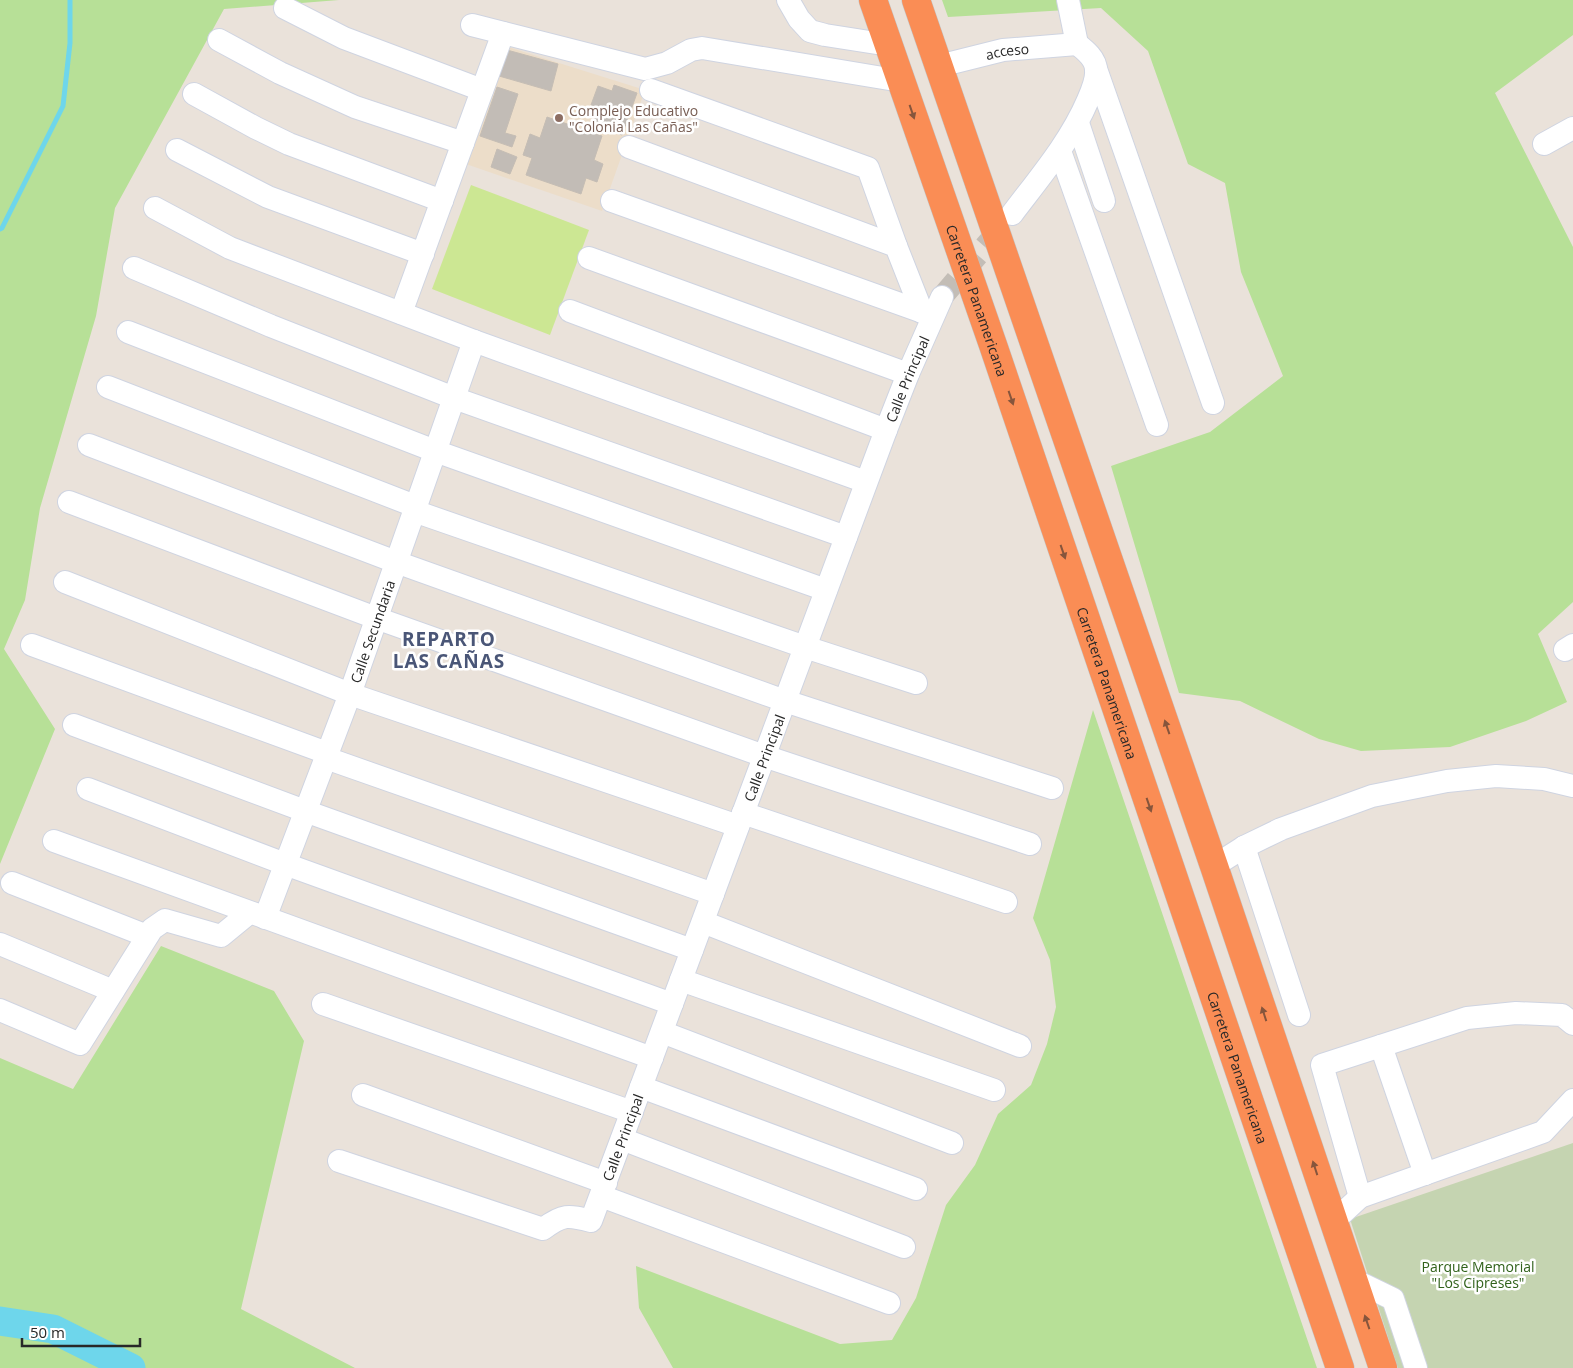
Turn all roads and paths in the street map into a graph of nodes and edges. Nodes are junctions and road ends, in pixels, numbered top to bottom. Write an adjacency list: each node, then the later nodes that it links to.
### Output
1 (788, 0): 10 (street)
2 (873, 0): 10 (highway, Carretera Panamericana)
3 (916, 0): 11 (highway)
4 (1068, 0): 9 (street)
5 (285, 8): 14 (street)
6 (472, 25): 7 (street)
7 (502, 33): 13 (street); 14 (street)
8 (219, 40): 19 (street)
9 (1076, 44): 11 (street, acceso); 12 (street)
10 (889, 45): 13 (highway, Carretera Panamericana)
11 (940, 66): 28 (highway)
12 (1096, 69): 17 (street); 42 (street)
13 (901, 81): 29 (highway, Carretera Panamericana, one-way to 29)
14 (482, 90): 19 (street)
15 (651, 90): 30 (street)
16 (194, 94): 24 (street)
17 (1078, 123): 23 (street); 25 (street)
18 (1573, 128): 20 (street)
19 (463, 144): 24 (street)
20 (1544, 144)
21 (629, 147): 30 (street)
22 (177, 150): 31 (street)
23 (1060, 150): 28 (street); 43 (street)
24 (442, 201): 31 (street)
25 (1104, 201)
26 (612, 202): 34 (street)
27 (155, 208): 36 (street)
28 (1001, 214): 29 (highway); 63 (highway, one-way to 28)
29 (953, 230): 64 (highway, Carretera Panamericana, one-way to 64)
30 (896, 246): 34 (street)
31 (423, 254): 36 (street)
32 (589, 258): 39 (street)
33 (134, 268): 41 (street)
34 (933, 308): 39 (street, Calle Principal)
35 (570, 312): 44 (street)
36 (401, 313): 38 (street)
37 (128, 332): 46 (street)
38 (474, 341): 41 (street, Calle Secundaria); 47 (street)
39 (908, 374): 44 (street, Calle Principal)
40 (108, 387): 49 (street)
41 (454, 398): 46 (street, Calle Secundaria); 50 (street)
42 (1213, 403)
43 (1157, 425)
44 (886, 430): 47 (street, Calle Principal)
45 (89, 446): 51 (street)
46 (435, 451): 49 (street, Calle Secundaria); 53 (street)
47 (866, 482): 50 (street, Calle Principal)
48 (69, 502): 54 (street)
49 (414, 509): 51 (street, Calle Secundaria); 56 (street)
50 (846, 537): 53 (street, Calle Principal)
51 (396, 562): 54 (street, Calle Secundaria); 59 (street)
52 (65, 582): 58 (street)
53 (826, 590): 56 (street, Calle Principal)
54 (376, 618): 58 (street, Calle Secundaria); 62 (street)
55 (32, 645): 61 (street)
56 (804, 648): 57 (street); 59 (street, Calle Principal)
57 (916, 683)
58 (350, 694): 61 (street, Calle Secundaria); 69 (street)
59 (785, 701): 62 (street, Calle Principal); 66 (street)
60 (74, 726): 68 (street)
61 (327, 756): 68 (street, Calle Secundaria); 76 (street)
62 (764, 756): 69 (street, Calle Principal); 71 (street)
63 (1178, 759): 64 (highway); 74 (highway)
64 (1138, 774): 110 (highway, Carretera Panamericana, one-way to 110)
65 (1573, 786): 72 (street)
66 (1052, 788)
67 (88, 789): 73 (street)
68 (305, 812): 73 (street, Calle Secundaria); 82 (street)
69 (741, 820): 76 (street, Calle Principal); 77 (street)
70 (54, 842): 78 (street)
71 (1030, 844)
72 (1244, 847): 74 (street); 88 (street)
73 (285, 864): 78 (street, Calle Secundaria); 86 (street)
74 (1214, 866): 106 (highway, one-way to 74)
75 (12, 883): 80 (street)
76 (713, 894): 79 (street, Calle Principal)
77 (1006, 902)
78 (257, 915): 80 (street); 93 (street)
79 (702, 922): 82 (street, Calle Principal); 91 (street)
80 (148, 936): 84 (street)
81 (0, 944): 84 (street)
82 (692, 950): 83 (street, Calle Principal)
83 (681, 980): 86 (street, Calle Principal); 95 (street)
84 (113, 991): 87 (street)
85 (323, 1004): 98 (street)
86 (672, 1004): 90 (street, Calle Principal)
87 (0, 1010)
88 (1299, 1015)
89 (1573, 1024): 92 (street)
90 (662, 1032): 93 (street, Calle Principal); 100 (street)
91 (1020, 1046)
92 (1381, 1046): 102 (street); 105 (street)
93 (652, 1058): 94 (street, Calle Principal)
94 (641, 1087): 98 (street, Calle Principal); 104 (street)
95 (994, 1090)
96 (363, 1095): 103 (street)
97 (1573, 1100): 102 (street)
98 (632, 1112): 99 (street, Calle Principal)
99 (622, 1139): 103 (street, Calle Principal); 107 (street)
100 (952, 1143)
101 (339, 1161): 103 (street, Calle Principal)
102 (1424, 1174): 105 (street)
103 (603, 1189): 109 (street)
104 (916, 1189)
105 (1360, 1197): 106 (street)
106 (1333, 1222): 108 (highway)
107 (904, 1247)
108 (1352, 1279): 111 (highway, one-way to 108); 112 (street)
109 (888, 1303)
110 (1340, 1368)
111 (1383, 1368)
112 (1416, 1368)

